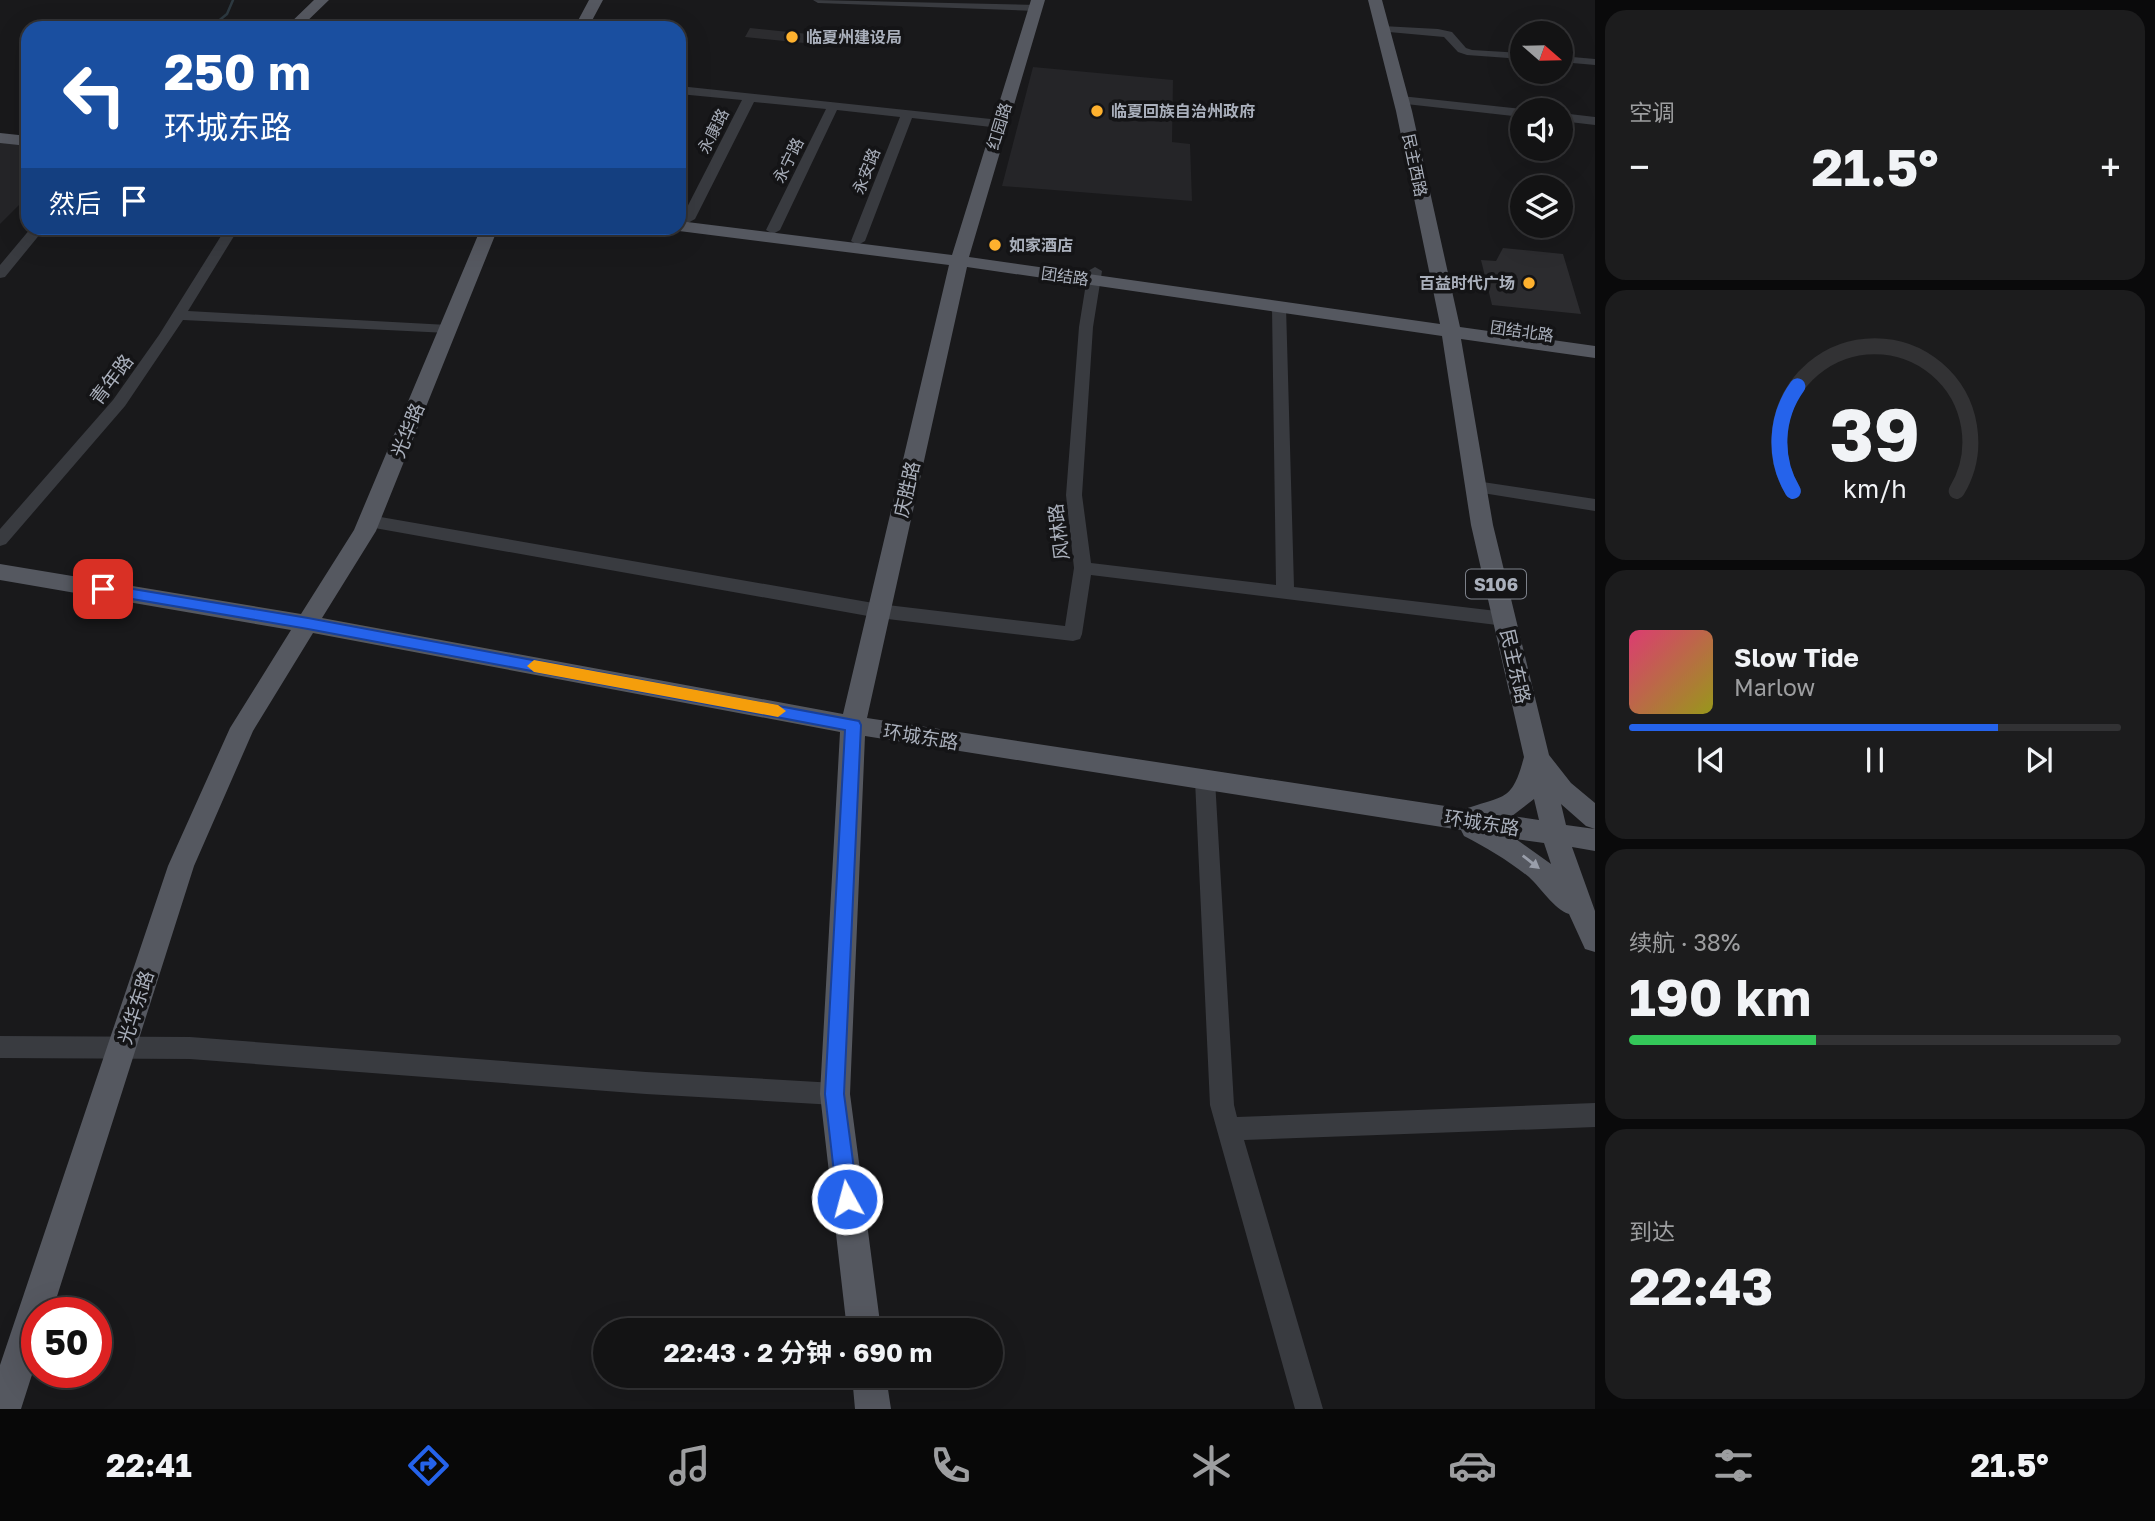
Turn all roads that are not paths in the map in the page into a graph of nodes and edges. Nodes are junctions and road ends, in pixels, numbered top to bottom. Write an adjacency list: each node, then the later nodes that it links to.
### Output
1 (311, 0): 7 (main road)
2 (322, 0): 8 (main road)
3 (596, 0): 9 (main road)
4 (818, 0): 6 (street)
5 (1375, 0): 10 (main road, 民主西路 / S106)
6 (1038, 4): 22 (main road, 红园路)
7 (288, 21)
8 (300, 21)
9 (585, 21)
10 (1382, 29): 11 (street); 16 (main road, 民主西路 / S106)
11 (1510, 55)
12 (1573, 61): 13 (street)
13 (1595, 62)
14 (686, 91): 15 (street)
15 (750, 97): 17 (street); 25 (street, 永康路)
16 (1401, 100): 18 (street); 38 (main road, 民主西路 / S106)
17 (834, 105): 19 (street); 28 (street, 永宁路)
18 (1510, 112)
19 (907, 115): 22 (street); 32 (street, 永安路)
20 (1573, 118): 21 (street)
21 (1595, 121)
22 (1000, 124): 33 (main road, 红园路)
23 (0, 140): 24 (main road)
24 (21, 142)
25 (686, 214)
26 (686, 221): 28 (main road, 团结路)
27 (686, 222): 33 (main road, 团结路)
28 (773, 230): 32 (main road, 团结路)
29 (32, 235): 34 (street)
30 (228, 235): 37 (street, 青年路)
31 (487, 235): 39 (main road, 光华路)
32 (858, 241): 33 (main road, 团结路)
33 (960, 257): 35 (main road, 团结路); 49 (main road, 庆胜路)
34 (0, 274)
35 (1094, 276): 36 (main road, 团结路); 38 (main road, 团结路); 46 (street, 风林路)
36 (1279, 307): 38 (main road, 团结路); 48 (street)
37 (179, 315): 39 (street); 45 (street, 青年路)
38 (1450, 325): 40 (main road, 团结北路); 41 (main road, 团结北路); 42 (main road, 民主东路 / S106)
39 (448, 329): 44 (main road, 光华路)
40 (1595, 341)
41 (1595, 352)
42 (1476, 487): 43 (street); 50 (main road, 民主东路 / S106)
43 (1595, 505)
44 (369, 521): 49 (street); 51 (main road, 光华路)
45 (0, 540)
46 (1083, 568): 48 (street); 49 (street, 风林路)
47 (0, 572): 51 (main road, 环城东路)
48 (1285, 592): 50 (street)
49 (878, 611): 52 (main road, 庆胜路)
50 (1505, 619): 53 (main road, 民主东路 / S106)
51 (308, 624): 52 (main road, 环城东路); 63 (main road, 光华东路)
52 (853, 725): 54 (main road, 环城东路); 64 (main road, 庆胜路)
53 (1537, 754): 55 (main road); 56 (main road); 57 (main road, 民主东路 / S106)
54 (1205, 780): 55 (main road, 环城东路); 66 (street)
55 (1425, 814): 57 (main road, 环城东路); 61 (main road, one-way to 61)
56 (1595, 818)
57 (1556, 834): 58 (main road, 环城东路); 61 (main road, S106)
58 (1595, 840)
59 (1595, 902): 60 (main road)
60 (1595, 927)
61 (1595, 941)
62 (0, 1047): 63 (street)
63 (122, 1048): 64 (street); 69 (main road, 光华东路)
64 (835, 1094): 67 (main road, 庆胜路)
65 (1595, 1115): 66 (street)
66 (1229, 1129): 71 (street)
67 (863, 1318)
68 (870, 1388): 70 (main road)
69 (3, 1409)
70 (873, 1409)
71 (1309, 1409)

